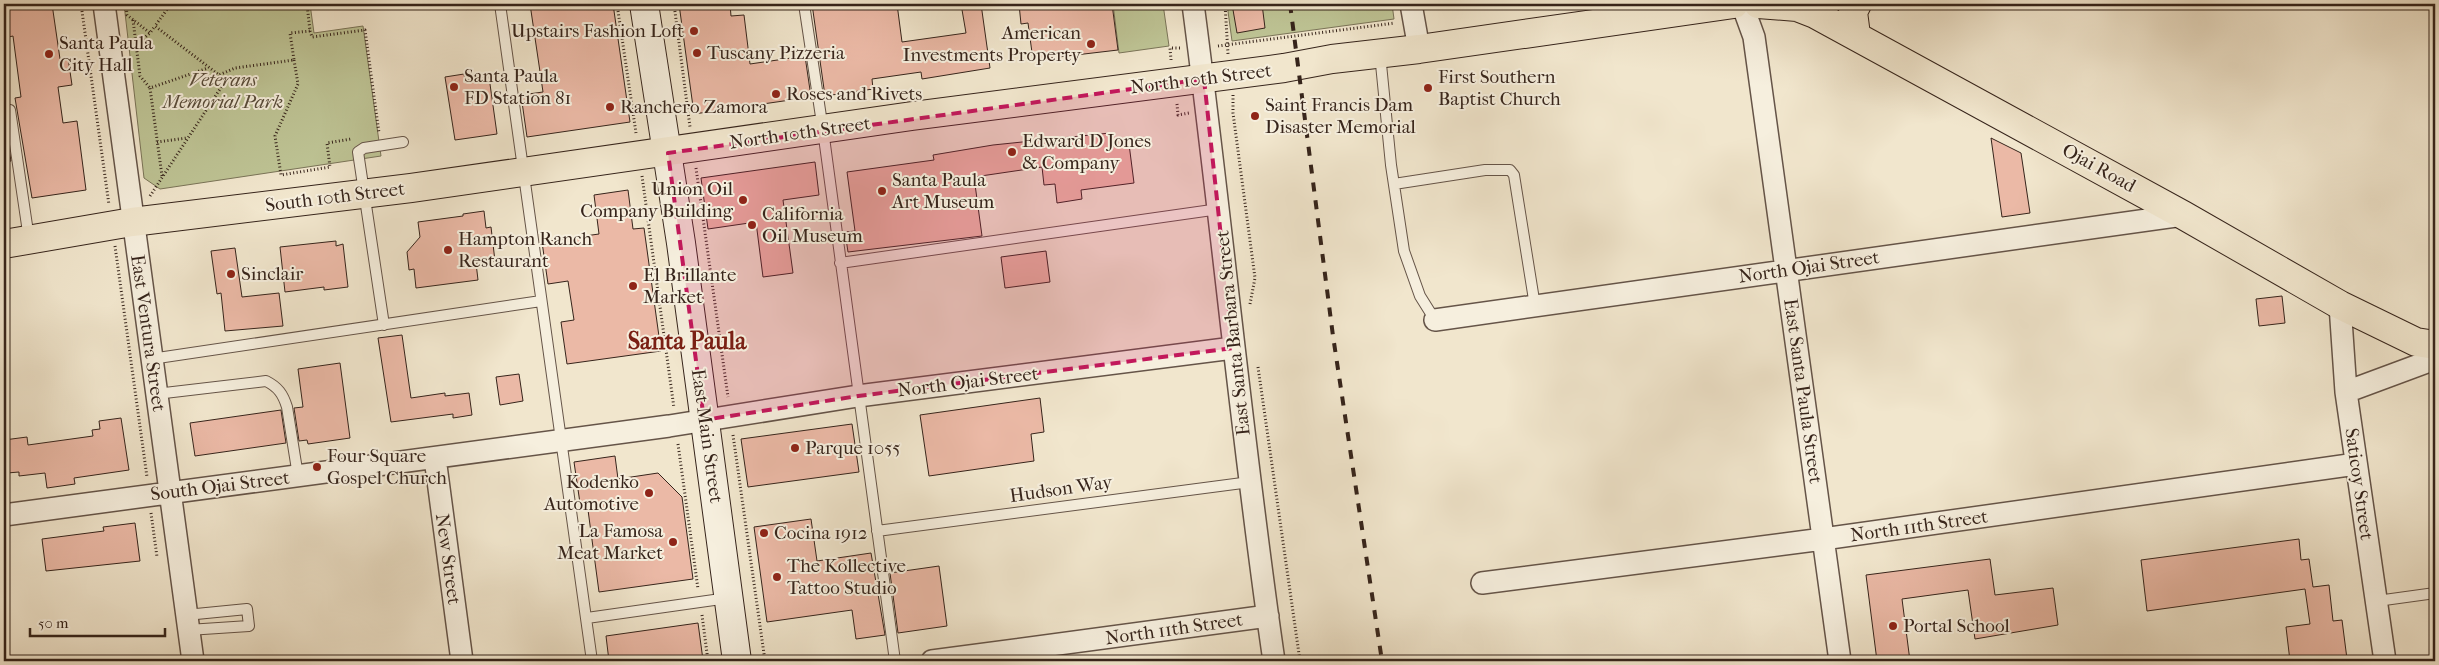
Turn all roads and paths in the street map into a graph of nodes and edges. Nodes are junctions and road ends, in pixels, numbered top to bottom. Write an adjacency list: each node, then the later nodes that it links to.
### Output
1 (81, 4): 49 (path)
2 (104, 4): 52 (street, East Ventura Street)
3 (126, 4): 18 (path)
4 (172, 4): 19 (path)
5 (307, 4): 20 (path)
6 (500, 4): 43 (lane)
7 (617, 4): 35 (path)
8 (644, 4): 42 (street, East Main Street)
9 (674, 4): 42 (path)
10 (804, 4): 36 (lane)
11 (1193, 4): 31 (street, East Santa Barbara Street)
12 (1226, 4): 24 (path)
13 (1734, 4): 25 (main road, North 10th Street)
14 (1742, 4): 56 (street, East Santa Paula Street)
15 (1758, 4): 22 (main road, Ojai Road)
16 (1857, 4): 22 (main road)
17 (1403, 9): 24 (path); 25 (street)
18 (133, 20): 21 (path); 23 (path)
19 (155, 26): 21 (path); 29 (path)
20 (310, 31): 28 (path); 37 (path)
21 (150, 33): 23 (path)
22 (1856, 36): 51 (main road, Ojai Road)
23 (136, 45): 32 (path)
24 (1227, 46): 27 (path)
25 (1418, 49): 26 (main road, North 10th Street)
26 (1380, 53): 31 (main road, North 10th Street); 46 (lane)
27 (1228, 54)
28 (294, 60): 30 (path); 39 (path)
29 (209, 68): 30 (path); 32 (path)
30 (219, 76): 38 (path)
31 (1204, 79): 36 (main road, North 10th Street); 50 (street, East Santa Barbara Street)
32 (150, 88): 40 (path)
33 (1234, 97): 60 (path)
34 (4, 111): 53 (lane)
35 (635, 127)
36 (823, 130): 42 (main road, North 10th Street); 55 (lane)
37 (371, 136)
38 (187, 138): 40 (path); 44 (path)
39 (353, 139)
40 (157, 142): 44 (path)
41 (403, 142): 48 (lane)
42 (681, 151): 43 (main road, South 10th Street); 70 (path); 73 (street, East Main Street)
43 (523, 172): 48 (main road, South 10th Street); 57 (lane)
44 (162, 176): 47 (path)
45 (644, 184): 72 (path)
46 (1394, 184): 59 (lane); 61 (lane)
47 (150, 194)
48 (366, 194): 52 (main road, South 10th Street); 62 (lane)
49 (108, 198)
50 (1219, 209): 55 (lane); 64 (street, East Santa Barbara Street)
51 (2183, 215): 56 (street, North Ojai Street); 58 (main road, Ojai Road)
52 (132, 222): 53 (main road, South 10th Street); 65 (street, East Ventura Street)
53 (16, 241)
54 (115, 250): 80 (path)
55 (840, 263): 71 (lane)
56 (1786, 270): 59 (street, North Ojai Street); 85 (street, East Santa Paula Street)
57 (542, 301): 62 (lane); 75 (lane)
58 (2340, 305): 63 (main road, Ojai Road); 68 (street, Saticoy Street)
59 (1535, 306): 61 (street, North Ojai Street)
60 (1250, 312)
61 (1435, 320)
62 (384, 325): 65 (lane)
63 (2435, 345)
64 (1233, 348): 71 (street, North Ojai Street); 81 (street, East Santa Barbara Street)
65 (151, 359): 69 (street, East Ventura Street)
66 (2435, 359): 68 (street)
67 (1257, 361): 104 (path)
68 (2346, 392): 78 (street, Saticoy Street)
69 (156, 394): 79 (lane); 82 (street, East Ventura Street)
70 (728, 396)
71 (858, 396): 73 (street, North Ojai Street); 84 (lane)
72 (673, 401)
73 (704, 420): 75 (street, South Ojai Street); 88 (street, East Main Street)
74 (734, 437): 100 (path)
75 (562, 440): 77 (street, South Ojai Street); 92 (lane)
76 (679, 446): 90 (path)
77 (435, 458): 79 (street, South Ojai Street); 95 (street, New Street)
78 (2356, 464): 85 (street, North 11th Street); 89 (street, Saticoy Street)
79 (298, 476): 82 (street, South Ojai Street)
80 (147, 478)
81 (1250, 482): 84 (lane, Hudson Way); 91 (street, East Santa Barbara Street)
82 (169, 492): 83 (street, South Ojai Street); 93 (street, East Ventura Street)
83 (4, 515)
84 (877, 531): 101 (lane)
85 (1823, 540): 86 (street, North 11th Street); 105 (street, East Santa Paula Street)
86 (1482, 584)
87 (2435, 593): 89 (lane)
88 (728, 598): 90 (lane); 98 (street, East Main Street)
89 (2377, 600): 106 (street, Saticoy Street)
90 (700, 602): 92 (lane); 97 (path)
91 (1268, 616): 102 (street, North 11th Street); 103 (street, East Santa Barbara Street)
92 (587, 618): 96 (lane)
93 (187, 623): 93 (lane); 94 (street, East Ventura Street)
94 (192, 661)
95 (462, 661)
96 (592, 661)
97 (708, 661)
98 (737, 661)
99 (760, 661): 100 (path)
100 (765, 661)
101 (895, 661)
102 (932, 661)
103 (1274, 661)
104 (1300, 661)
105 (1840, 661)
106 (2385, 661)

